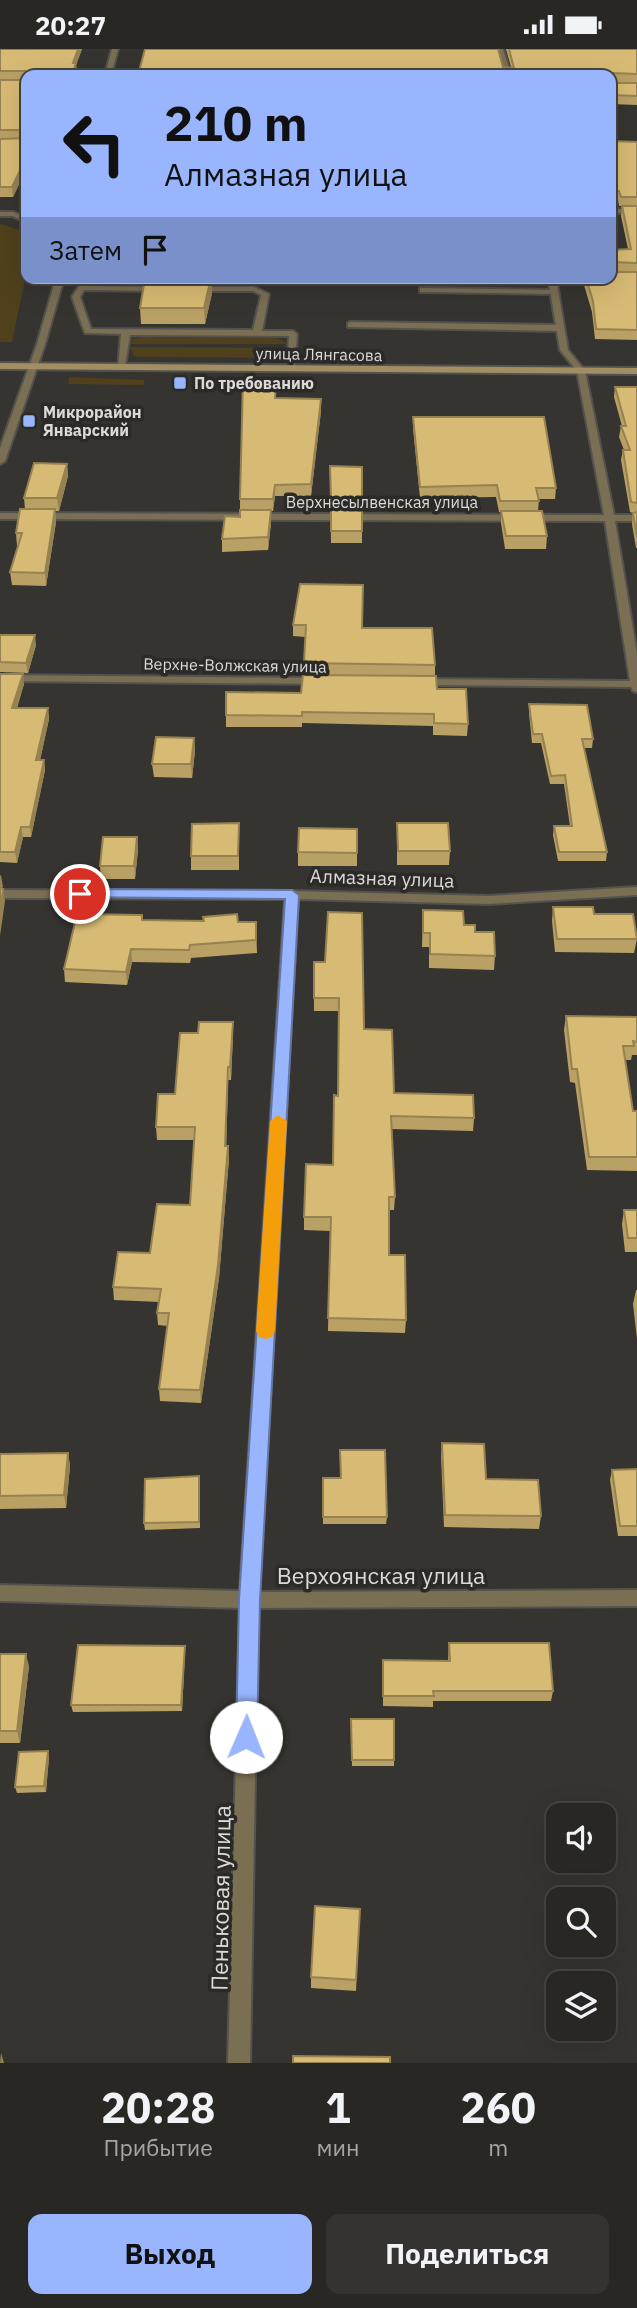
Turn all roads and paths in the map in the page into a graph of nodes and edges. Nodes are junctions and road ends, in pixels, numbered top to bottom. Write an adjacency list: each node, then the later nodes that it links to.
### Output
1 (115, 49): 3 (street)
2 (500, 49): 4 (street)
3 (109, 70)
4 (506, 70)
5 (616, 211): 6 (street)
6 (637, 211)
7 (0, 214): 8 (street)
8 (21, 218)
9 (59, 284): 22 (street)
10 (64, 284): 12 (street)
11 (553, 284): 16 (street)
12 (82, 288): 13 (street); 19 (street)
13 (174, 289)
14 (187, 289): 20 (street)
15 (423, 290): 16 (street)
16 (554, 292): 18 (street)
17 (351, 325): 18 (street)
18 (560, 328): 25 (street)
19 (126, 332): 20 (street); 23 (street)
20 (257, 333): 24 (street)
21 (0, 366): 22 (main road, улица Лянгасова)
22 (32, 366): 23 (main road, улица Лянгасова); 27 (street)
23 (121, 366): 24 (main road, улица Лянгасова)
24 (291, 368): 25 (main road, улица Лянгасова)
25 (581, 371): 26 (main road, улица Лянгасова); 30 (street)
26 (637, 371)
27 (0, 461)
28 (0, 516): 30 (street, Верхнесылвенская улица)
29 (637, 518): 30 (street, Верхнесылвенская улица)
30 (610, 519): 34 (street)
31 (0, 678): 32 (street, Верхне-Волжская улица)
32 (332, 681)
33 (401, 682): 34 (street)
34 (637, 686)
35 (637, 891): 37 (street, Алмазная улица)
36 (0, 894): 37 (street, Алмазная улица)
37 (292, 895): 40 (street, Пеньковая улица)
38 (0, 1593): 40 (street, Верхоянская улица)
39 (637, 1598): 40 (street, Верхоянская улица)
40 (249, 1600): 41 (street, Пеньковая улица)
41 (239, 2063)

